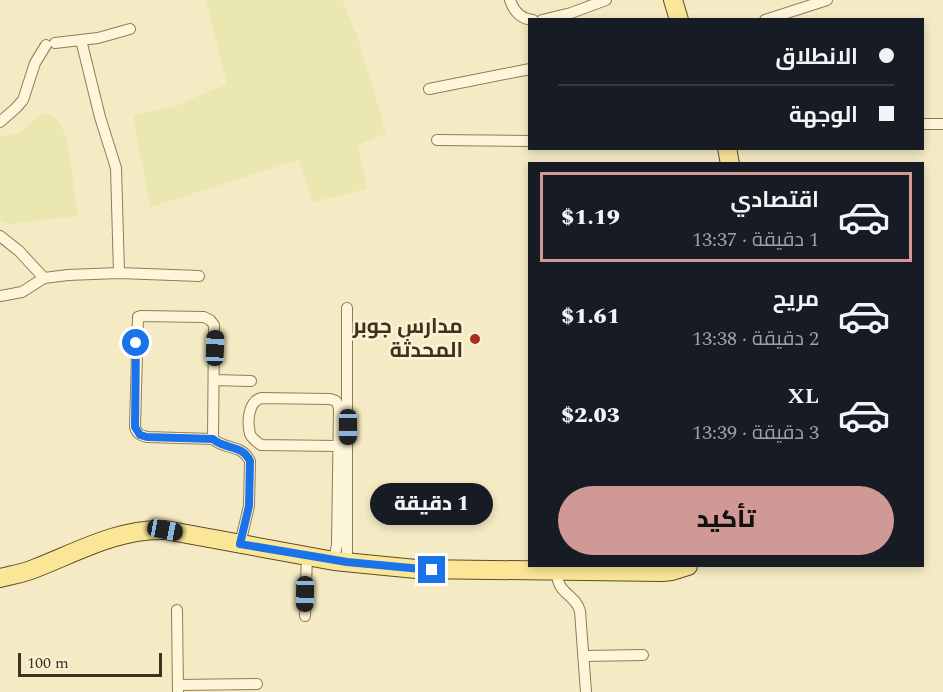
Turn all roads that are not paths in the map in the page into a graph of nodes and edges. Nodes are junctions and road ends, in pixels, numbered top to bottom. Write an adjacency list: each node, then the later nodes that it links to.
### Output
1 (510, 0): 8 (street)
2 (606, 0): 5 (street)
3 (673, 0): 6 (main road)
4 (827, 0): 7 (street)
5 (550, 18)
6 (678, 18)
7 (771, 18)
8 (528, 19)
9 (130, 29): 10 (street)
10 (81, 40): 13 (street); 19 (street)
11 (528, 69): 12 (street)
12 (429, 89)
13 (0, 122)
14 (924, 124): 15 (street)
15 (943, 124)
16 (437, 140): 17 (street)
17 (528, 141)
18 (0, 236): 21 (street)
19 (118, 273): 20 (street); 21 (street)
20 (199, 276)
21 (44, 278): 22 (street)
22 (0, 296)
23 (347, 308): 30 (street)
24 (214, 380): 25 (street); 26 (street); 26 (street)
25 (251, 381)
26 (213, 439): 28 (street)
27 (337, 446): 27 (street); 30 (street)
28 (240, 544): 29 (main road); 33 (main road)
29 (307, 555): 30 (main road); 35 (street)
30 (341, 561): 32 (main road)
31 (685, 567): 32 (main road)
32 (557, 572): 37 (street)
33 (0, 578)
34 (177, 610): 39 (street)
35 (305, 616)
36 (643, 654): 37 (street)
37 (583, 656): 40 (street)
38 (257, 684): 39 (street)
39 (178, 688)
40 (586, 692)

